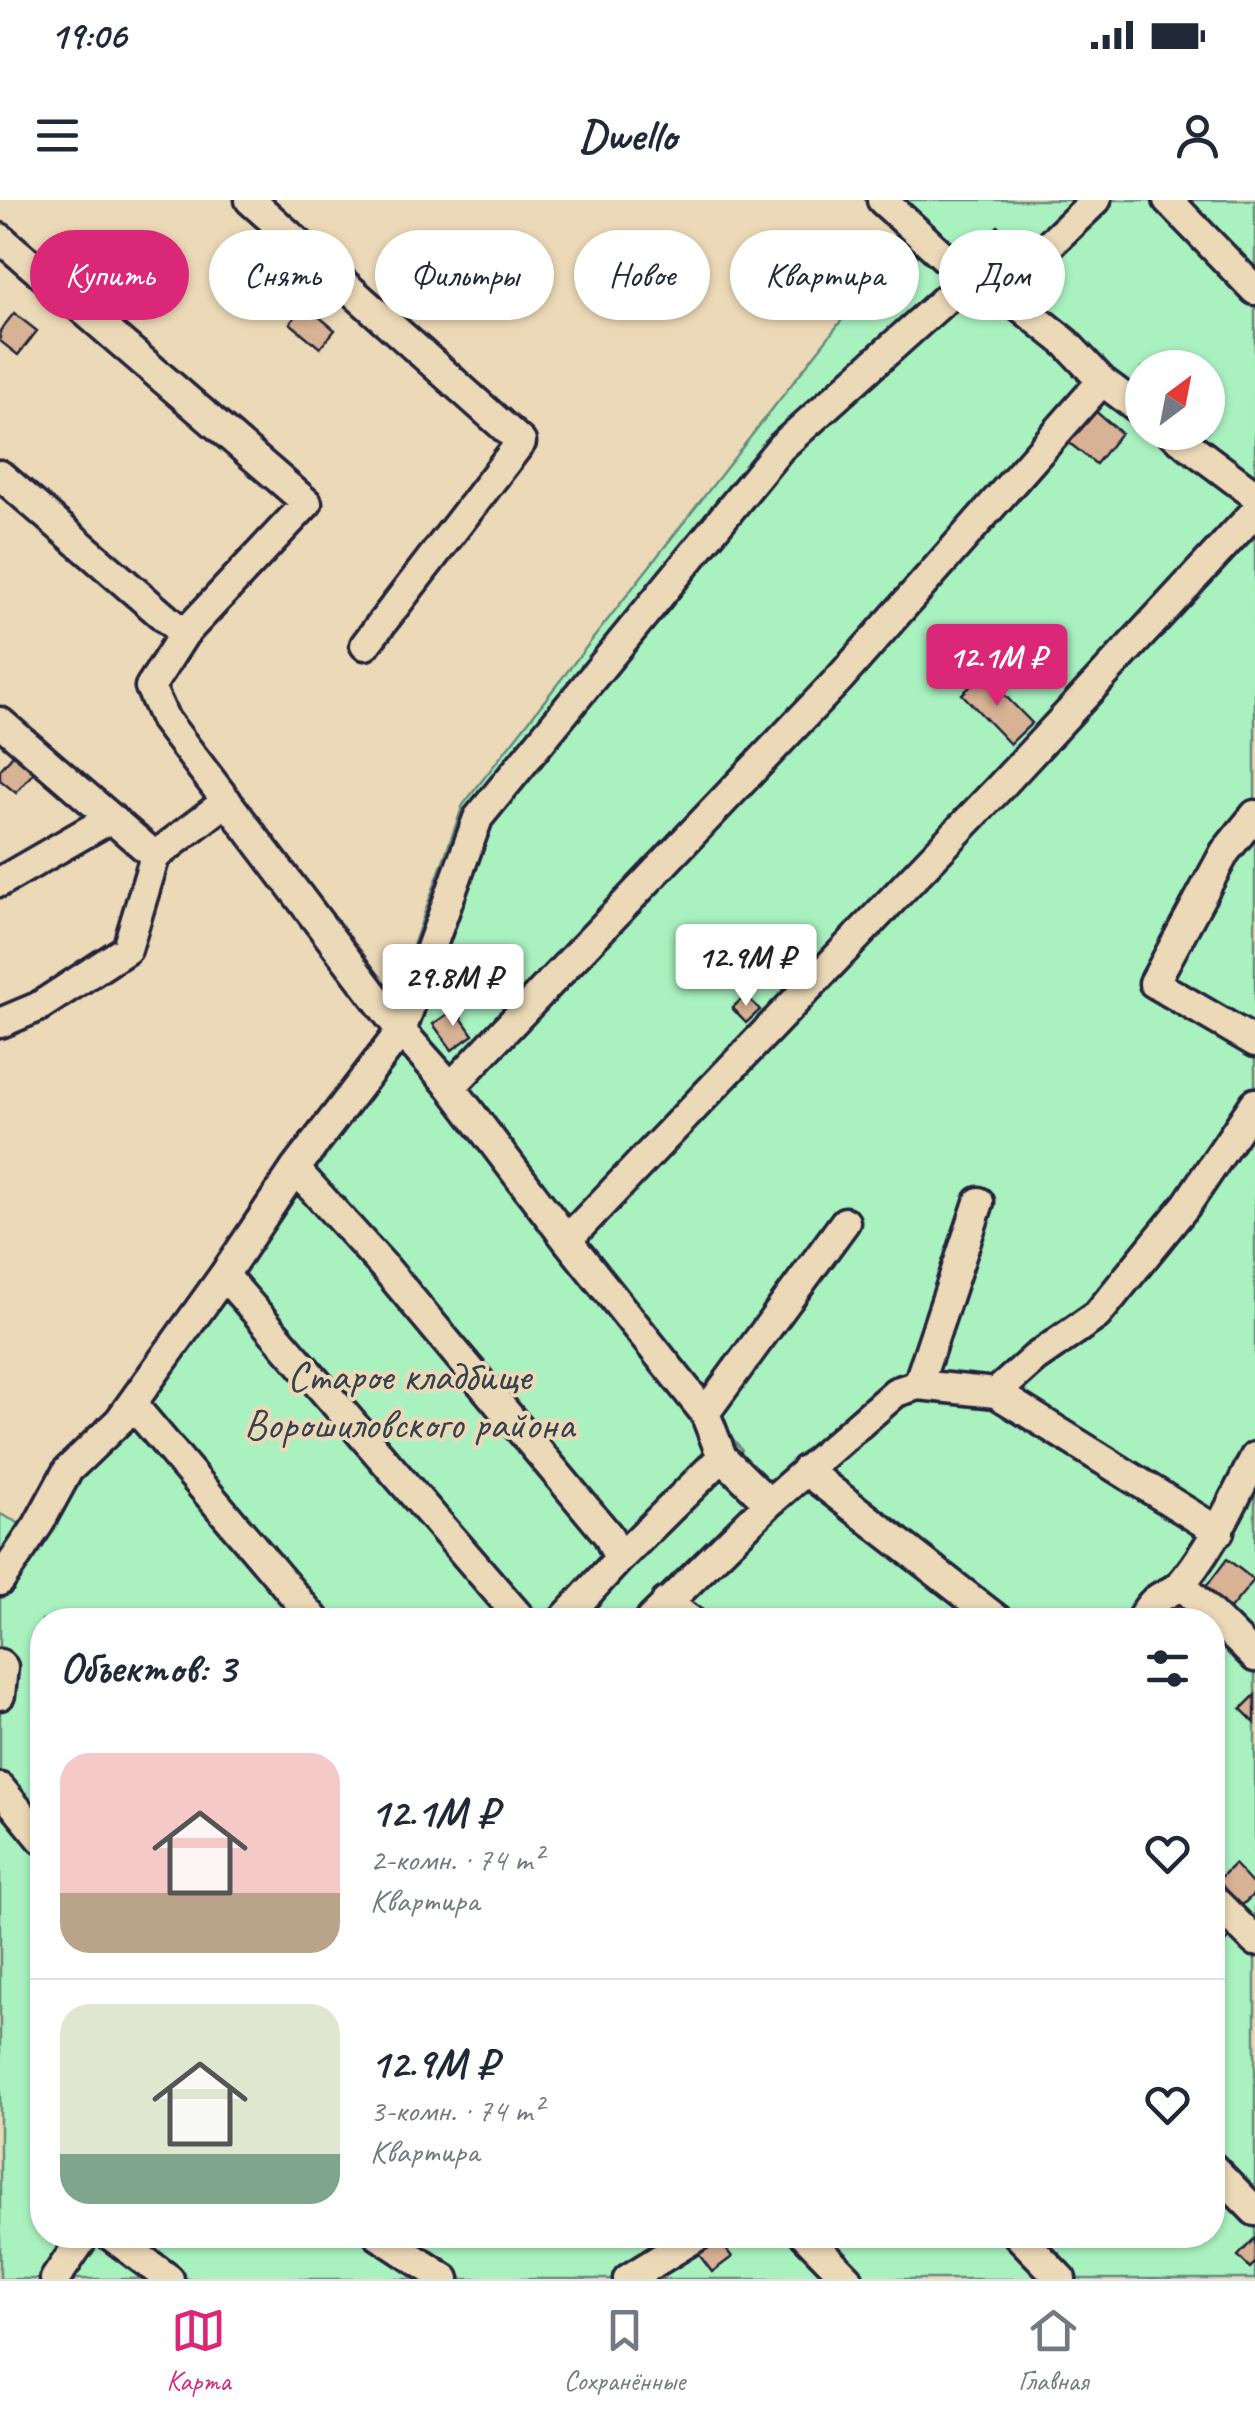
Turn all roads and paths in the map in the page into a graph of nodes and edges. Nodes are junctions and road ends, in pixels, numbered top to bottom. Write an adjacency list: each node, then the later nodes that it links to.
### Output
1 (250, 200): 18 (street)
2 (882, 200): 7 (street)
3 (1096, 200): 5 (street)
4 (1168, 200): 8 (street)
5 (1065, 230)
6 (0, 238): 17 (street)
7 (939, 252)
8 (1255, 290)
9 (939, 305): 26 (street)
10 (1037, 320): 11 (street)
11 (1102, 381): 12 (street); 28 (street)
12 (1125, 398)
13 (1195, 450): 15 (street)
14 (0, 475): 17 (street)
15 (1255, 495)
16 (1255, 512): 33 (street)
17 (184, 634): 20 (street)
18 (366, 645)
19 (0, 722): 22 (street)
20 (227, 801): 23 (street); 26 (street)
21 (1255, 815): 27 (street)
22 (112, 818): 23 (street); 24 (street)
23 (155, 856): 25 (street)
24 (0, 882)
25 (0, 1023)
26 (401, 1031): 28 (street); 30 (street)
27 (1255, 1042)
28 (450, 1087): 33 (street)
29 (1255, 1103): 36 (street)
30 (295, 1169): 34 (street); 44 (street)
31 (979, 1202): 35 (street)
32 (844, 1222): 38 (street)
33 (567, 1240): 38 (street)
34 (224, 1275): 37 (street); 48 (street)
35 (918, 1385): 36 (street); 41 (street)
36 (996, 1393): 43 (street)
37 (132, 1404): 45 (street); 47 (street)
38 (705, 1413): 39 (street)
39 (722, 1457): 42 (street); 44 (street)
40 (1255, 1457): 43 (street)
41 (805, 1470): 42 (street); 51 (street)
42 (768, 1503): 50 (street)
43 (1219, 1532): 46 (street)
44 (619, 1559): 49 (street)
45 (0, 1581)
46 (1182, 1584): 52 (street); 53 (street)
47 (304, 1608)
48 (512, 1608)
49 (574, 1608)
50 (661, 1608)
51 (983, 1608)
52 (1148, 1608)
53 (1206, 1608)
54 (1225, 1627): 55 (street)
55 (1255, 1657)
56 (0, 1664): 57 (street)
57 (0, 1695)
58 (0, 1788): 59 (street)
59 (30, 1824)
60 (1225, 1911): 61 (street)
61 (1255, 1941)
62 (1225, 2180): 63 (street)
63 (1255, 2211)
64 (75, 2248): 71 (street)
65 (127, 2248): 72 (street)
66 (398, 2248): 73 (street)
67 (678, 2248): 70 (street)
68 (817, 2248): 74 (street)
69 (1031, 2248): 75 (street)
70 (630, 2278)
71 (55, 2279)
72 (169, 2279)
73 (445, 2279)
74 (848, 2279)
75 (1061, 2279)

